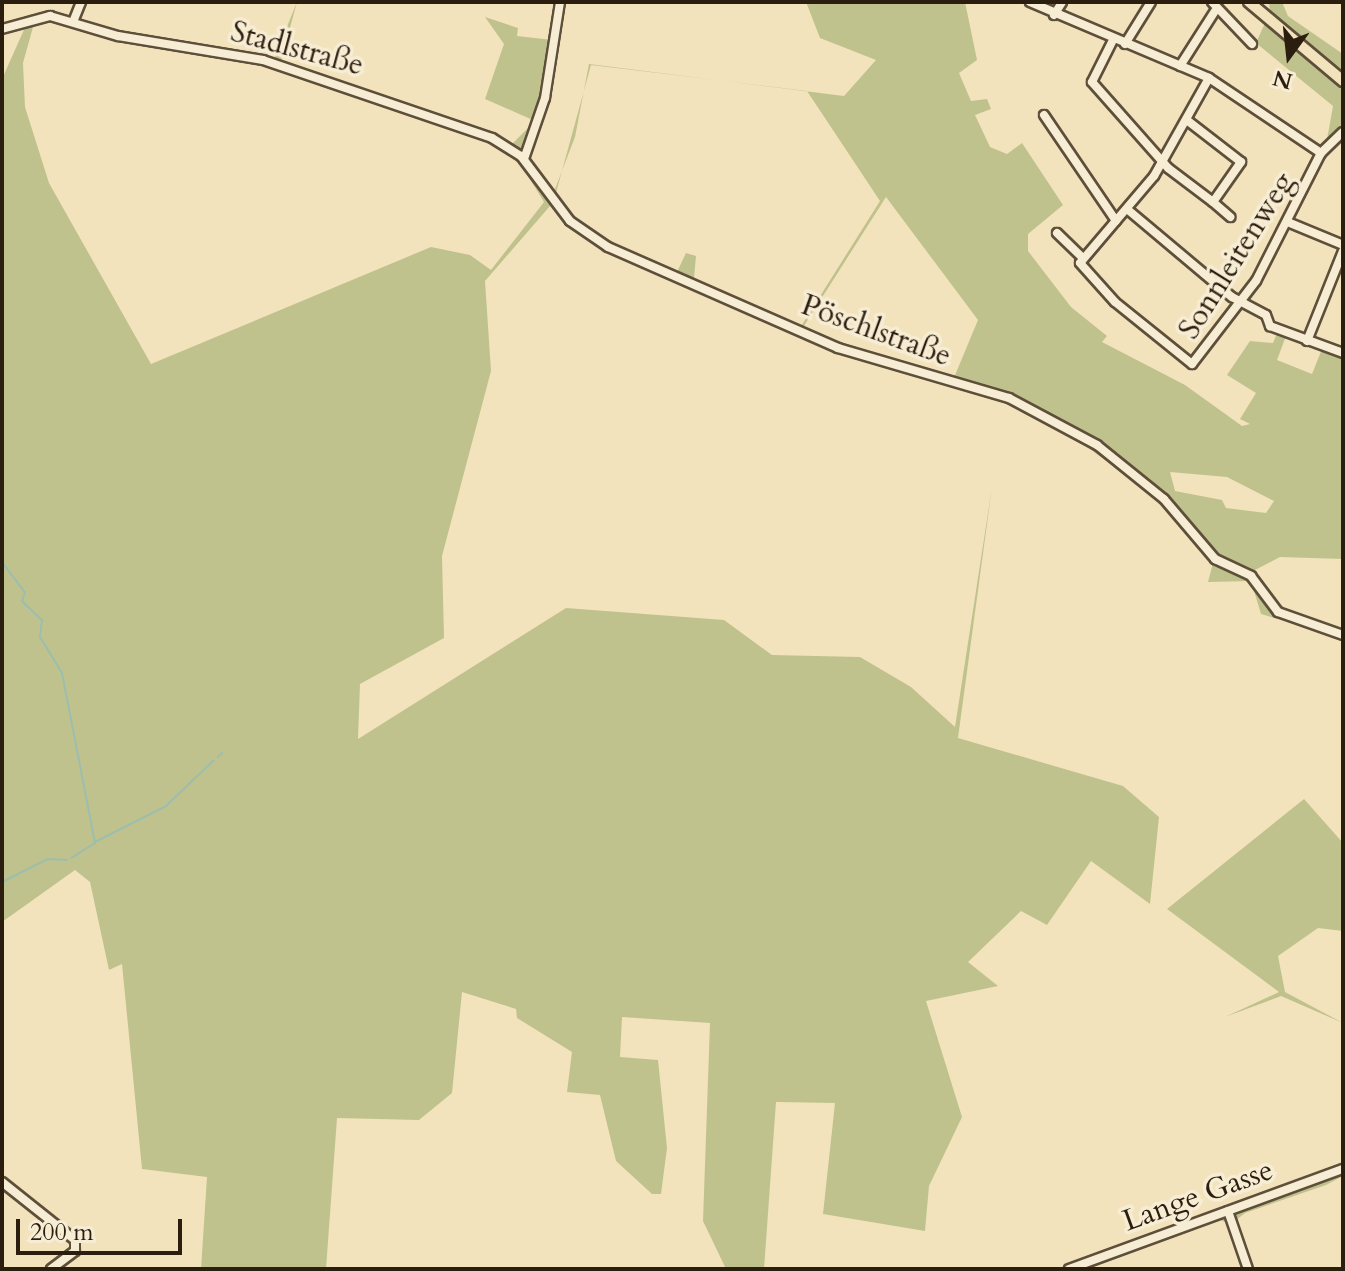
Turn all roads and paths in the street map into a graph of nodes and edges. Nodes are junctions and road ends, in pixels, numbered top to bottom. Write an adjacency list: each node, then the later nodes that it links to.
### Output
1 (81, 2): 9 (street)
2 (560, 2): 20 (street)
3 (1030, 2): 8 (street)
4 (1062, 2): 8 (street)
5 (1151, 2): 12 (street)
6 (1249, 2): 16 (main road)
7 (1214, 6): 13 (street); 14 (street)
8 (1054, 15): 11 (street)
9 (73, 22): 10 (street, Stadlstraße); 21 (street, Stadlstraße)
10 (2, 29)
11 (1113, 40): 12 (street); 24 (street)
12 (1125, 44): 14 (street)
13 (1252, 44)
14 (1180, 66): 15 (street)
15 (1209, 78): 18 (street); 22 (street)
16 (1343, 81)
17 (1044, 115): 28 (street)
18 (1188, 121): 24 (street); 25 (street)
19 (1343, 132): 22 (street, Sonnleitenweg)
20 (526, 143): 21 (street); 23 (street)
21 (511, 147): 23 (street, Stadlstraße)
22 (1321, 153): 29 (street, Sonnleitenweg)
23 (524, 160): 37 (street, Pöschlstraße)
24 (1163, 162): 25 (street); 26 (street)
25 (1213, 202): 27 (street)
26 (1127, 209): 28 (street); 34 (street)
27 (1230, 217)
28 (1116, 221): 33 (street)
29 (1290, 223): 31 (street); 34 (street, Sonnleitenweg)
30 (1057, 233): 33 (street)
31 (1343, 245)
32 (1343, 251): 35 (street)
33 (1082, 257): 34 (street, Sonnleitenweg)
34 (1241, 304): 35 (street)
35 (1307, 341): 36 (street)
36 (1343, 353)
37 (1343, 635)
38 (1343, 1169): 40 (street, Lange Gasse)
39 (2, 1182): 41 (street)
40 (1228, 1211): 42 (street, Lange Gasse); 43 (street)
41 (51, 1269)
42 (1069, 1269)
43 (1248, 1269)

